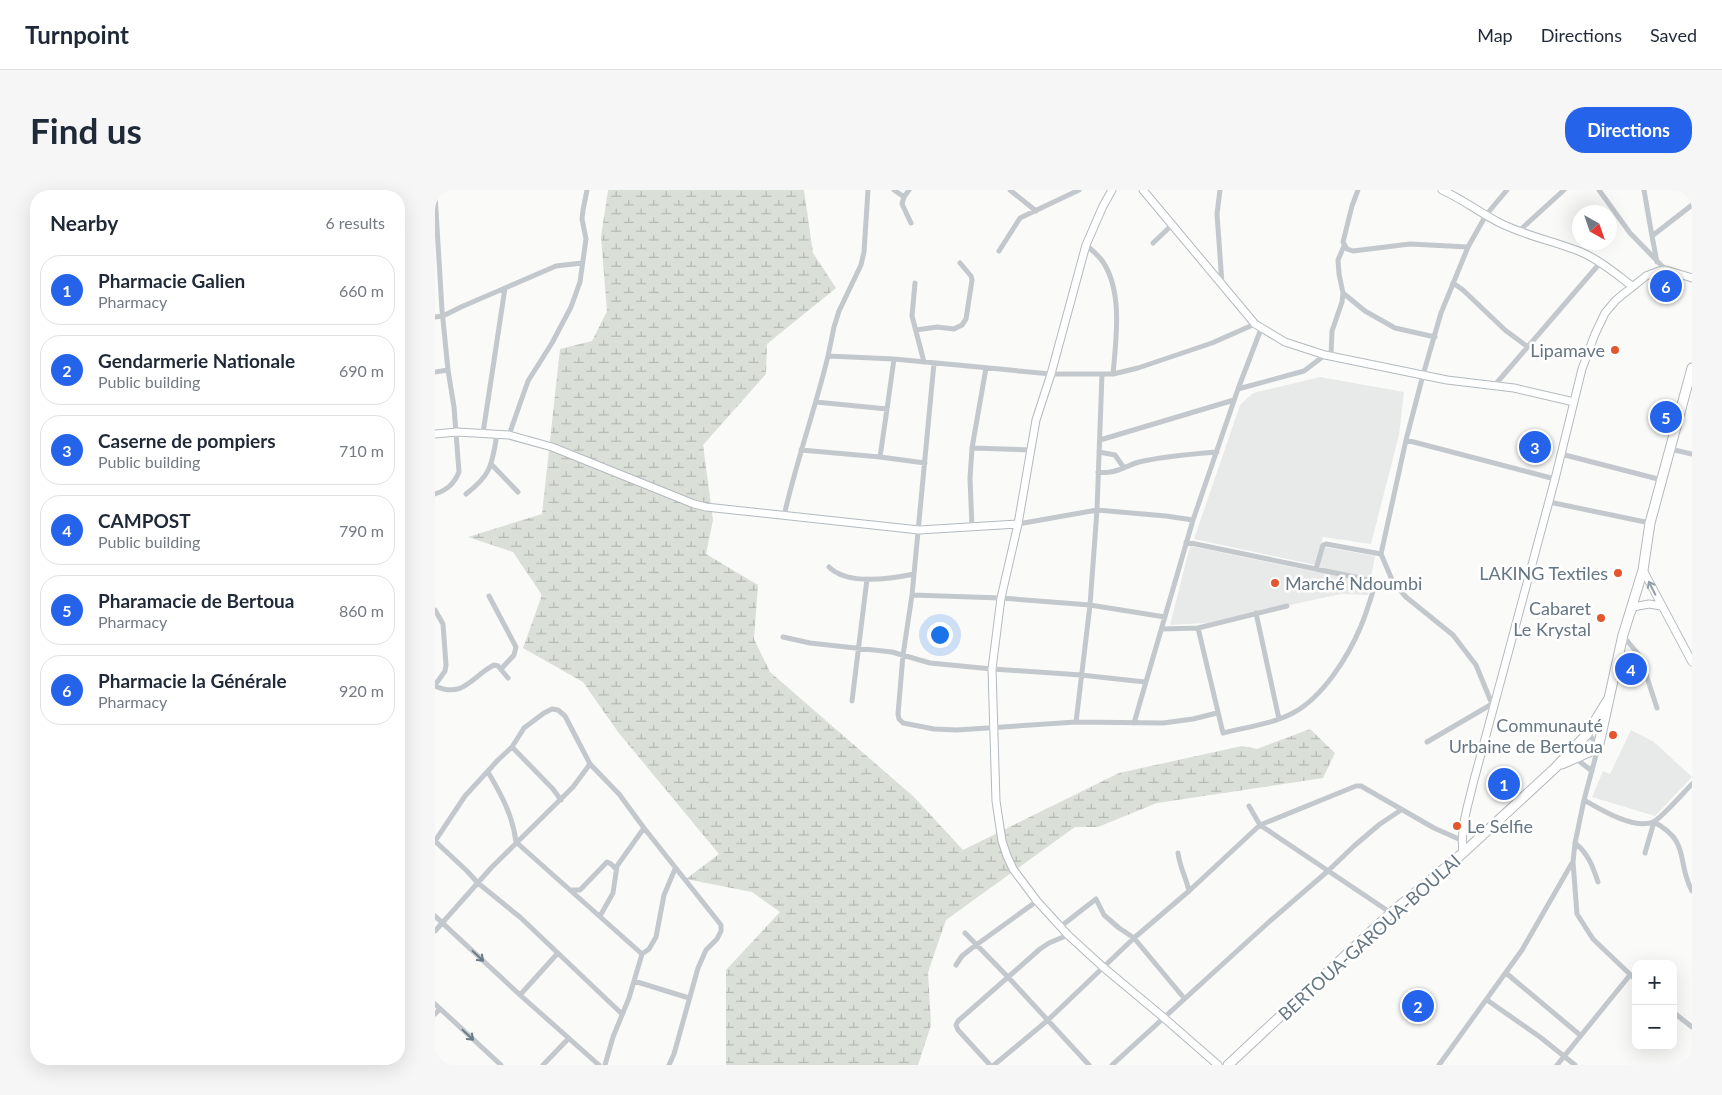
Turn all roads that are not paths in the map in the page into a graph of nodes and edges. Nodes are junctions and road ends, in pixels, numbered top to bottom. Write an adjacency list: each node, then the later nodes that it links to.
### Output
1 (587, 190): 32 (street)
2 (868, 190): 51 (street)
3 (894, 190): 17 (street)
4 (909, 190): 17 (street)
5 (1010, 190): 19 (street)
6 (1079, 190): 19 (street)
7 (1112, 190): 27 (street)
8 (1143, 190): 23 (street)
9 (1220, 190): 40 (street)
10 (1358, 190): 28 (street)
11 (1442, 190): 21 (street)
12 (1507, 190): 21 (street)
13 (1564, 190): 24 (street)
14 (1599, 190): 31 (street)
15 (1644, 190): 25 (street)
16 (435, 194): 20 (street)
17 (904, 197): 22 (street)
18 (1692, 205): 25 (street)
19 (1036, 211): 30 (street)
20 (436, 215): 35 (street)
21 (1486, 215): 24 (street); 29 (street)
22 (911, 223)
23 (1173, 224): 26 (street); 40 (street)
24 (1519, 231): 34 (street)
25 (1652, 236): 31 (street)
26 (1153, 243)
27 (1086, 245): 59 (street); 61 (street)
28 (1344, 246): 29 (street); 43 (street)
29 (1468, 247): 39 (street)
30 (999, 251)
31 (1657, 262): 36 (street)
32 (582, 263): 42 (street); 73 (street)
33 (960, 263): 47 (street)
34 (1600, 263): 41 (street); 49 (street)
35 (437, 264): 44 (street)
36 (1665, 270): 37 (street); 41 (street)
37 (1692, 278)
38 (915, 283): 47 (street)
39 (1453, 283): 48 (street); 49 (street)
40 (1222, 286): 46 (street)
41 (1632, 286): 67 (street)
42 (505, 288): 44 (street); 70 (street)
43 (1343, 293): 48 (street); 50 (street)
44 (443, 316): 45 (street); 57 (street)
45 (435, 317)
46 (1258, 326): 50 (street); 61 (street); 64 (street)
47 (916, 330): 53 (street)
48 (1435, 336): 62 (street)
49 (1528, 347): 63 (street)
50 (1328, 355): 62 (street); 64 (street)
51 (828, 356): 52 (street); 66 (street)
52 (894, 359): 53 (street); 68 (street)
53 (924, 362): 54 (street)
54 (934, 363): 55 (street); 85 (street)
55 (986, 368): 59 (street); 76 (street)
56 (1692, 368): 77 (highway)
57 (448, 370): 58 (street); 69 (street)
58 (435, 372)
59 (1051, 374): 60 (street); 79 (street)
60 (1102, 374): 61 (street); 74 (street)
61 (1113, 374)
62 (1423, 375): 63 (street); 75 (street)
63 (1494, 386): 67 (street)
64 (1238, 389): 65 (street)
65 (1234, 400): 74 (street); 81 (street)
66 (816, 402): 68 (street); 78 (street)
67 (1574, 402): 82 (street)
68 (887, 409): 84 (street)
69 (457, 432): 70 (street); 71 (street); 92 (street)
70 (483, 433): 72 (street)
71 (435, 434)
72 (497, 434): 73 (street); 86 (street)
73 (509, 435): 96 (street)
74 (1100, 440): 80 (street)
75 (1406, 440): 89 (street); 103 (street)
76 (972, 448): 79 (street); 100 (street)
77 (1670, 449): 83 (street); 90 (highway)
78 (801, 450): 84 (street); 96 (street)
79 (1031, 450): 99 (street)
80 (1099, 452): 87 (street); 88 (street)
81 (1217, 452): 87 (street); 97 (street)
82 (1561, 454): 89 (street); 90 (street)
83 (1692, 454)
84 (881, 457): 85 (street)
85 (925, 463): 101 (street)
86 (491, 464): 91 (street); 93 (street)
87 (1124, 468): 88 (street)
88 (1098, 472): 95 (street)
89 (1555, 479): 94 (street)
90 (1662, 480): 98 (highway)
91 (517, 492)
92 (435, 494)
93 (466, 494)
94 (1549, 502): 98 (street); 136 (street)
95 (1097, 510): 97 (street); 99 (street); 114 (street)
96 (784, 516): 101 (street)
97 (1193, 520): 102 (street)
98 (1650, 523): 106 (highway)
99 (1018, 524): 100 (street); 113 (street)
100 (972, 528): 101 (street)
101 (919, 530): 107 (street)
102 (1186, 542): 105 (street); 120 (street)
103 (1381, 554): 105 (street); 110 (street)
104 (829, 567): 108 (street)
105 (1315, 569): 109 (street)
106 (1643, 570): 116 (street, one-way to 106); 118 (highway)
107 (914, 574): 108 (street); 111 (street)
108 (867, 579): 125 (street)
109 (1376, 582): 110 (street); 139 (street)
110 (1399, 590): 136 (street)
111 (912, 595): 113 (street); 126 (street)
112 (489, 596): 128 (street)
113 (1001, 598): 114 (street); 129 (street)
114 (1090, 605): 120 (street); 130 (street)
115 (1287, 606): 119 (street)
116 (1661, 606): 118 (street); 127 (street)
117 (435, 610): 133 (street)
118 (1632, 611): 123 (highway)
119 (1256, 613): 121 (street); 139 (street)
120 (1165, 617): 122 (street)
121 (1198, 628): 122 (street); 138 (street)
122 (1162, 629): 132 (street)
123 (1623, 635): 134 (highway); 137 (street)
124 (783, 637): 125 (street)
125 (859, 648): 126 (street); 135 (street)
126 (903, 655): 129 (street); 142 (street)
127 (1692, 662)
128 (501, 669): 131 (street); 133 (street)
129 (992, 670): 130 (street); 142 (street)
130 (1081, 675): 132 (street); 140 (street)
131 (508, 678)
132 (1145, 682): 141 (street)
133 (435, 686)
134 (1609, 698): 143 (highway, BERTOUA-GAROUA-BOULAI); 145 (highway)
135 (852, 701)
136 (1493, 704): 144 (street); 159 (street)
137 (1657, 708)
138 (1217, 713): 139 (street); 141 (street)
139 (1279, 719)
140 (1076, 722): 141 (street); 142 (street)
141 (1134, 722)
142 (993, 728): 175 (street)
143 (1587, 734): 145 (street); 147 (highway, BERTOUA-GAROUA-BOULAI)
144 (1427, 742)
145 (1599, 744): 147 (highway, BERTOUA-GAROUA-BOULAI); 149 (street)
146 (512, 747): 148 (street); 150 (street); 152 (street)
147 (1573, 755): 149 (street); 164 (highway, BERTOUA-GAROUA-BOULAI)
148 (590, 764): 152 (street); 158 (street)
149 (1592, 771): 153 (street)
150 (487, 772): 160 (street); 161 (street)
151 (1692, 784): 156 (street)
152 (561, 800): 161 (street)
153 (1583, 800): 156 (street); 162 (street)
154 (1249, 806): 157 (street)
155 (1401, 810): 157 (street); 159 (street); 169 (street)
156 (1654, 822): 163 (street); 174 (street)
157 (1260, 825): 169 (street); 173 (street)
158 (644, 828): 167 (street); 168 (street)
159 (1461, 840): 164 (street)
160 (435, 841): 171 (street)
161 (516, 842): 171 (street); 172 (street)
162 (1575, 844): 166 (street); 170 (street)
163 (1645, 852)
164 (1463, 853): 176 (highway, BERTOUA-GAROUA-BOULAI)
165 (1178, 854): 173 (street)
166 (1573, 862): 190 (street); 191 (street)
167 (675, 868): 187 (street); 195 (street)
168 (616, 870): 172 (street); 178 (street)
169 (1329, 870): 176 (street); 196 (street)
170 (1598, 882)
171 (478, 883): 179 (street); 186 (street)
172 (570, 890): 178 (street)
173 (1189, 891): 184 (street)
174 (1692, 891)
175 (1037, 901): 180 (street); 185 (street)
176 (1391, 913): 218 (highway, BERTOUA-GAROUA-BOULAI)
177 (435, 916): 179 (street)
178 (601, 916): 187 (street)
179 (443, 923): 181 (street); 194 (street, one-way to 194)
180 (1060, 927): 183 (street); 184 (street)
181 (435, 931)
182 (965, 933): 185 (street)
183 (1068, 935): 189 (street); 192 (street)
184 (1134, 938): 189 (street); 196 (street)
185 (977, 944): 188 (street); 192 (street)
186 (557, 954): 194 (street); 201 (street)
187 (642, 954): 193 (street)
188 (955, 965)
189 (1103, 967): 203 (street); 204 (street)
190 (1506, 973): 197 (street); 206 (street)
191 (1630, 975): 206 (street)
192 (1008, 977): 204 (street); 214 (street)
193 (634, 981): 195 (street); 201 (street)
194 (520, 995): 207 (street)
195 (689, 998): 213 (street)
196 (1184, 998): 203 (street)
197 (1487, 1000): 208 (street); 219 (street)
198 (435, 1004): 199 (street)
199 (440, 1008): 200 (street); 209 (street, one-way to 209)
200 (435, 1014)
201 (622, 1014): 212 (street)
202 (1677, 1015): 205 (street)
203 (1163, 1017): 216 (street); 217 (street)
204 (1048, 1020): 214 (street); 215 (street)
205 (1692, 1028)
206 (1580, 1035): 208 (street)
207 (569, 1038): 210 (street); 211 (street)
208 (1564, 1056): 220 (street); 221 (street)
209 (501, 1065)
210 (543, 1065)
211 (599, 1065)
212 (605, 1065)
213 (669, 1065)
214 (992, 1065)
215 (1089, 1065)
216 (1112, 1065)
217 (1218, 1065)
218 (1228, 1065)
219 (1439, 1065)
220 (1557, 1065)
221 (1575, 1065)

